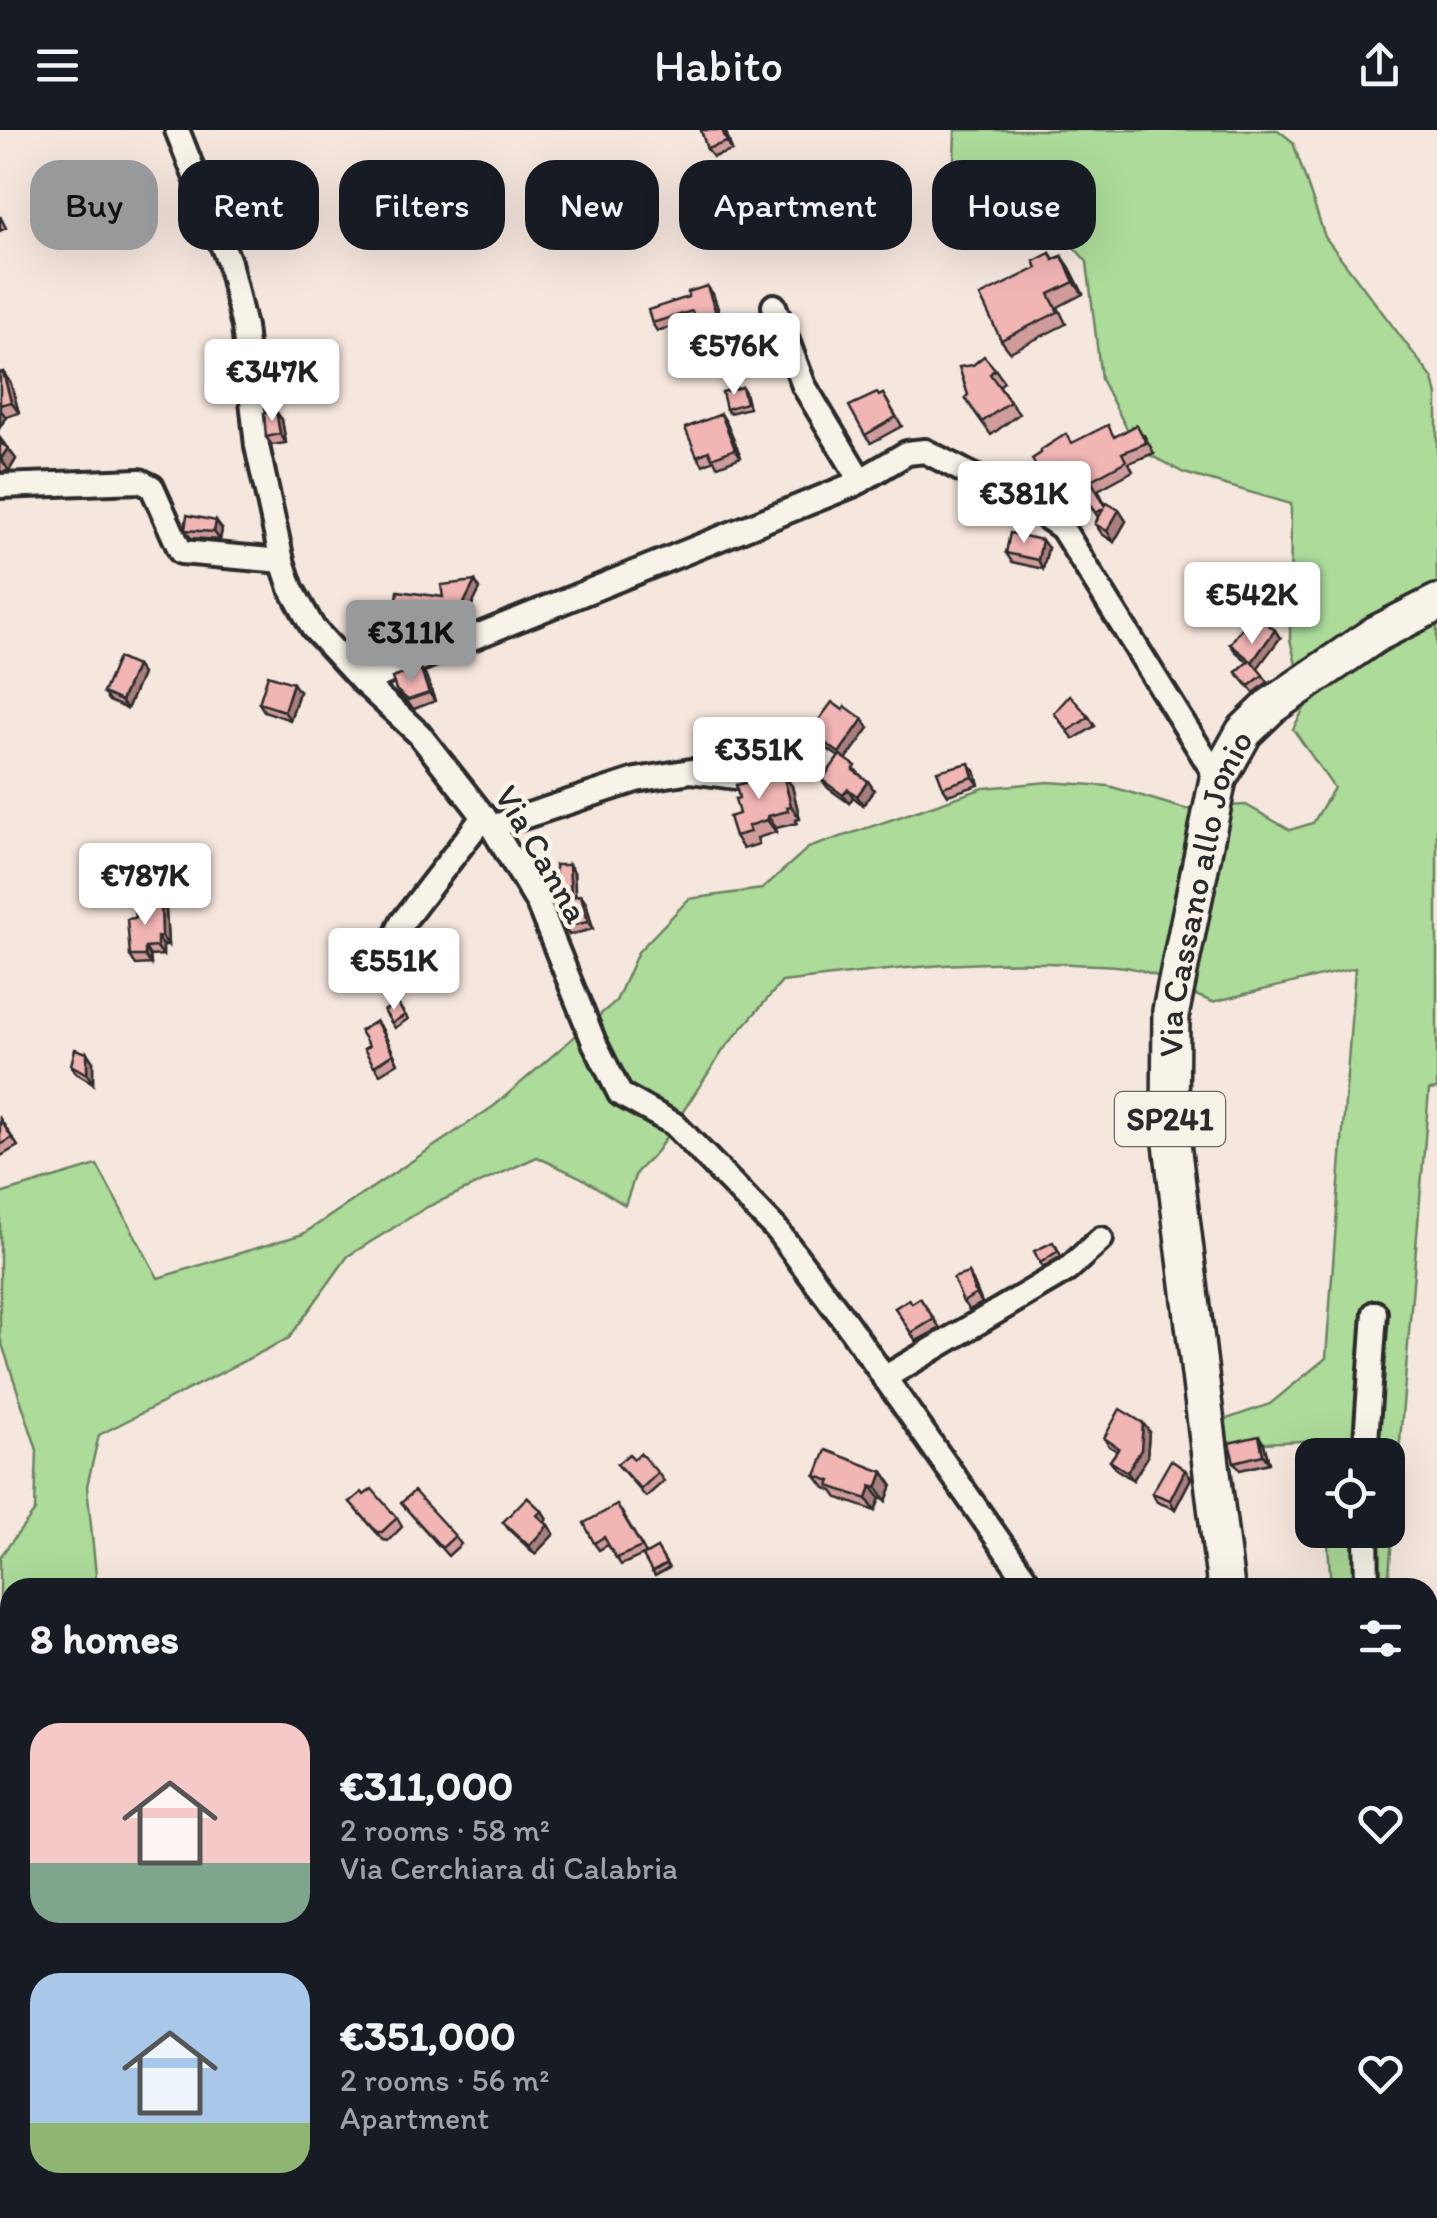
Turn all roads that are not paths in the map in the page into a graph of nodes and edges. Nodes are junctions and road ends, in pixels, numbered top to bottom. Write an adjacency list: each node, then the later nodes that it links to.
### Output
1 (178, 130): 5 (street, Via Canna)
2 (774, 306): 3 (street)
3 (862, 480): 7 (street); 9 (street)
4 (0, 486): 5 (street)
5 (282, 561): 7 (street, Via Canna)
6 (1437, 602): 9 (main road, Via Cassano allo Jonio / SP241)
7 (363, 682): 10 (street, Via Canna)
8 (795, 753): 10 (street)
9 (1218, 779): 18 (main road, Via Cassano allo Jonio / SP241)
10 (488, 822): 11 (street); 14 (street, Via Canna)
11 (378, 979)
12 (1101, 1239): 14 (street)
13 (1374, 1313): 15 (street)
14 (884, 1378): 17 (street, Via Canna)
15 (1364, 1438)
16 (1366, 1548): 19 (street)
17 (1025, 1578)
18 (1225, 1578)
19 (1367, 1578)

